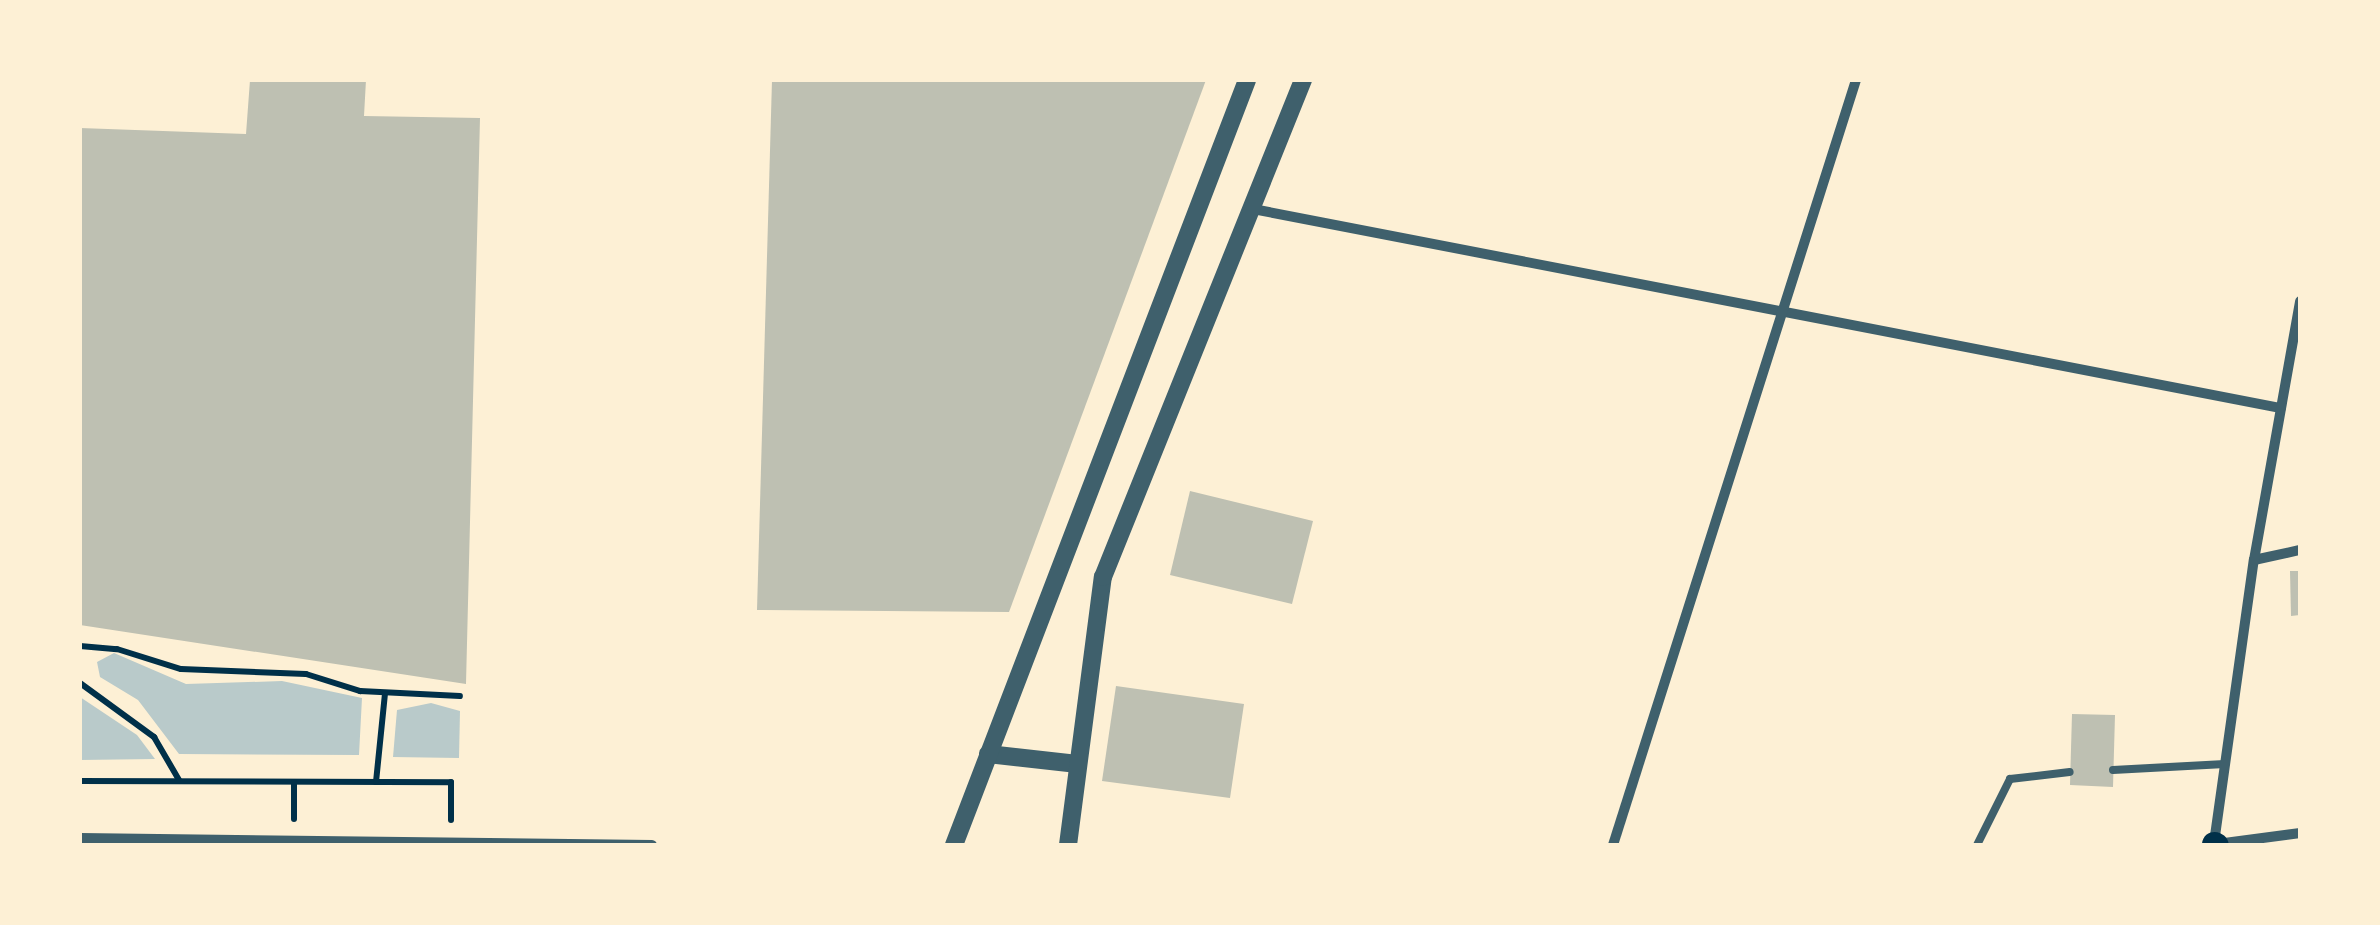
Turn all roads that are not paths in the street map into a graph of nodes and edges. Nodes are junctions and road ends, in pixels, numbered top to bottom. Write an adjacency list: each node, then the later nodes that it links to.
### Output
1 (1247, 80): 10 (street)
2 (1303, 80): 4 (street)
3 (1856, 80): 6 (street)
4 (1253, 209): 6 (street); 11 (street)
5 (2300, 301): 7 (street)
6 (1781, 310): 7 (street); 21 (street)
7 (2281, 408): 9 (street)
8 (2300, 550): 9 (street)
9 (2254, 560): 12 (street)
10 (988, 754): 11 (street); 19 (street)
11 (1076, 764): 20 (street)
12 (2225, 764): 13 (lane); 17 (street)
13 (2114, 770)
14 (2070, 772): 22 (lane)
15 (2300, 834): 17 (street)
16 (80, 838): 18 (street)
17 (2215, 844): 23 (street)
18 (652, 845)
19 (954, 845)
20 (1068, 845)
21 (1613, 845)
22 (1977, 845)
23 (2206, 845)

